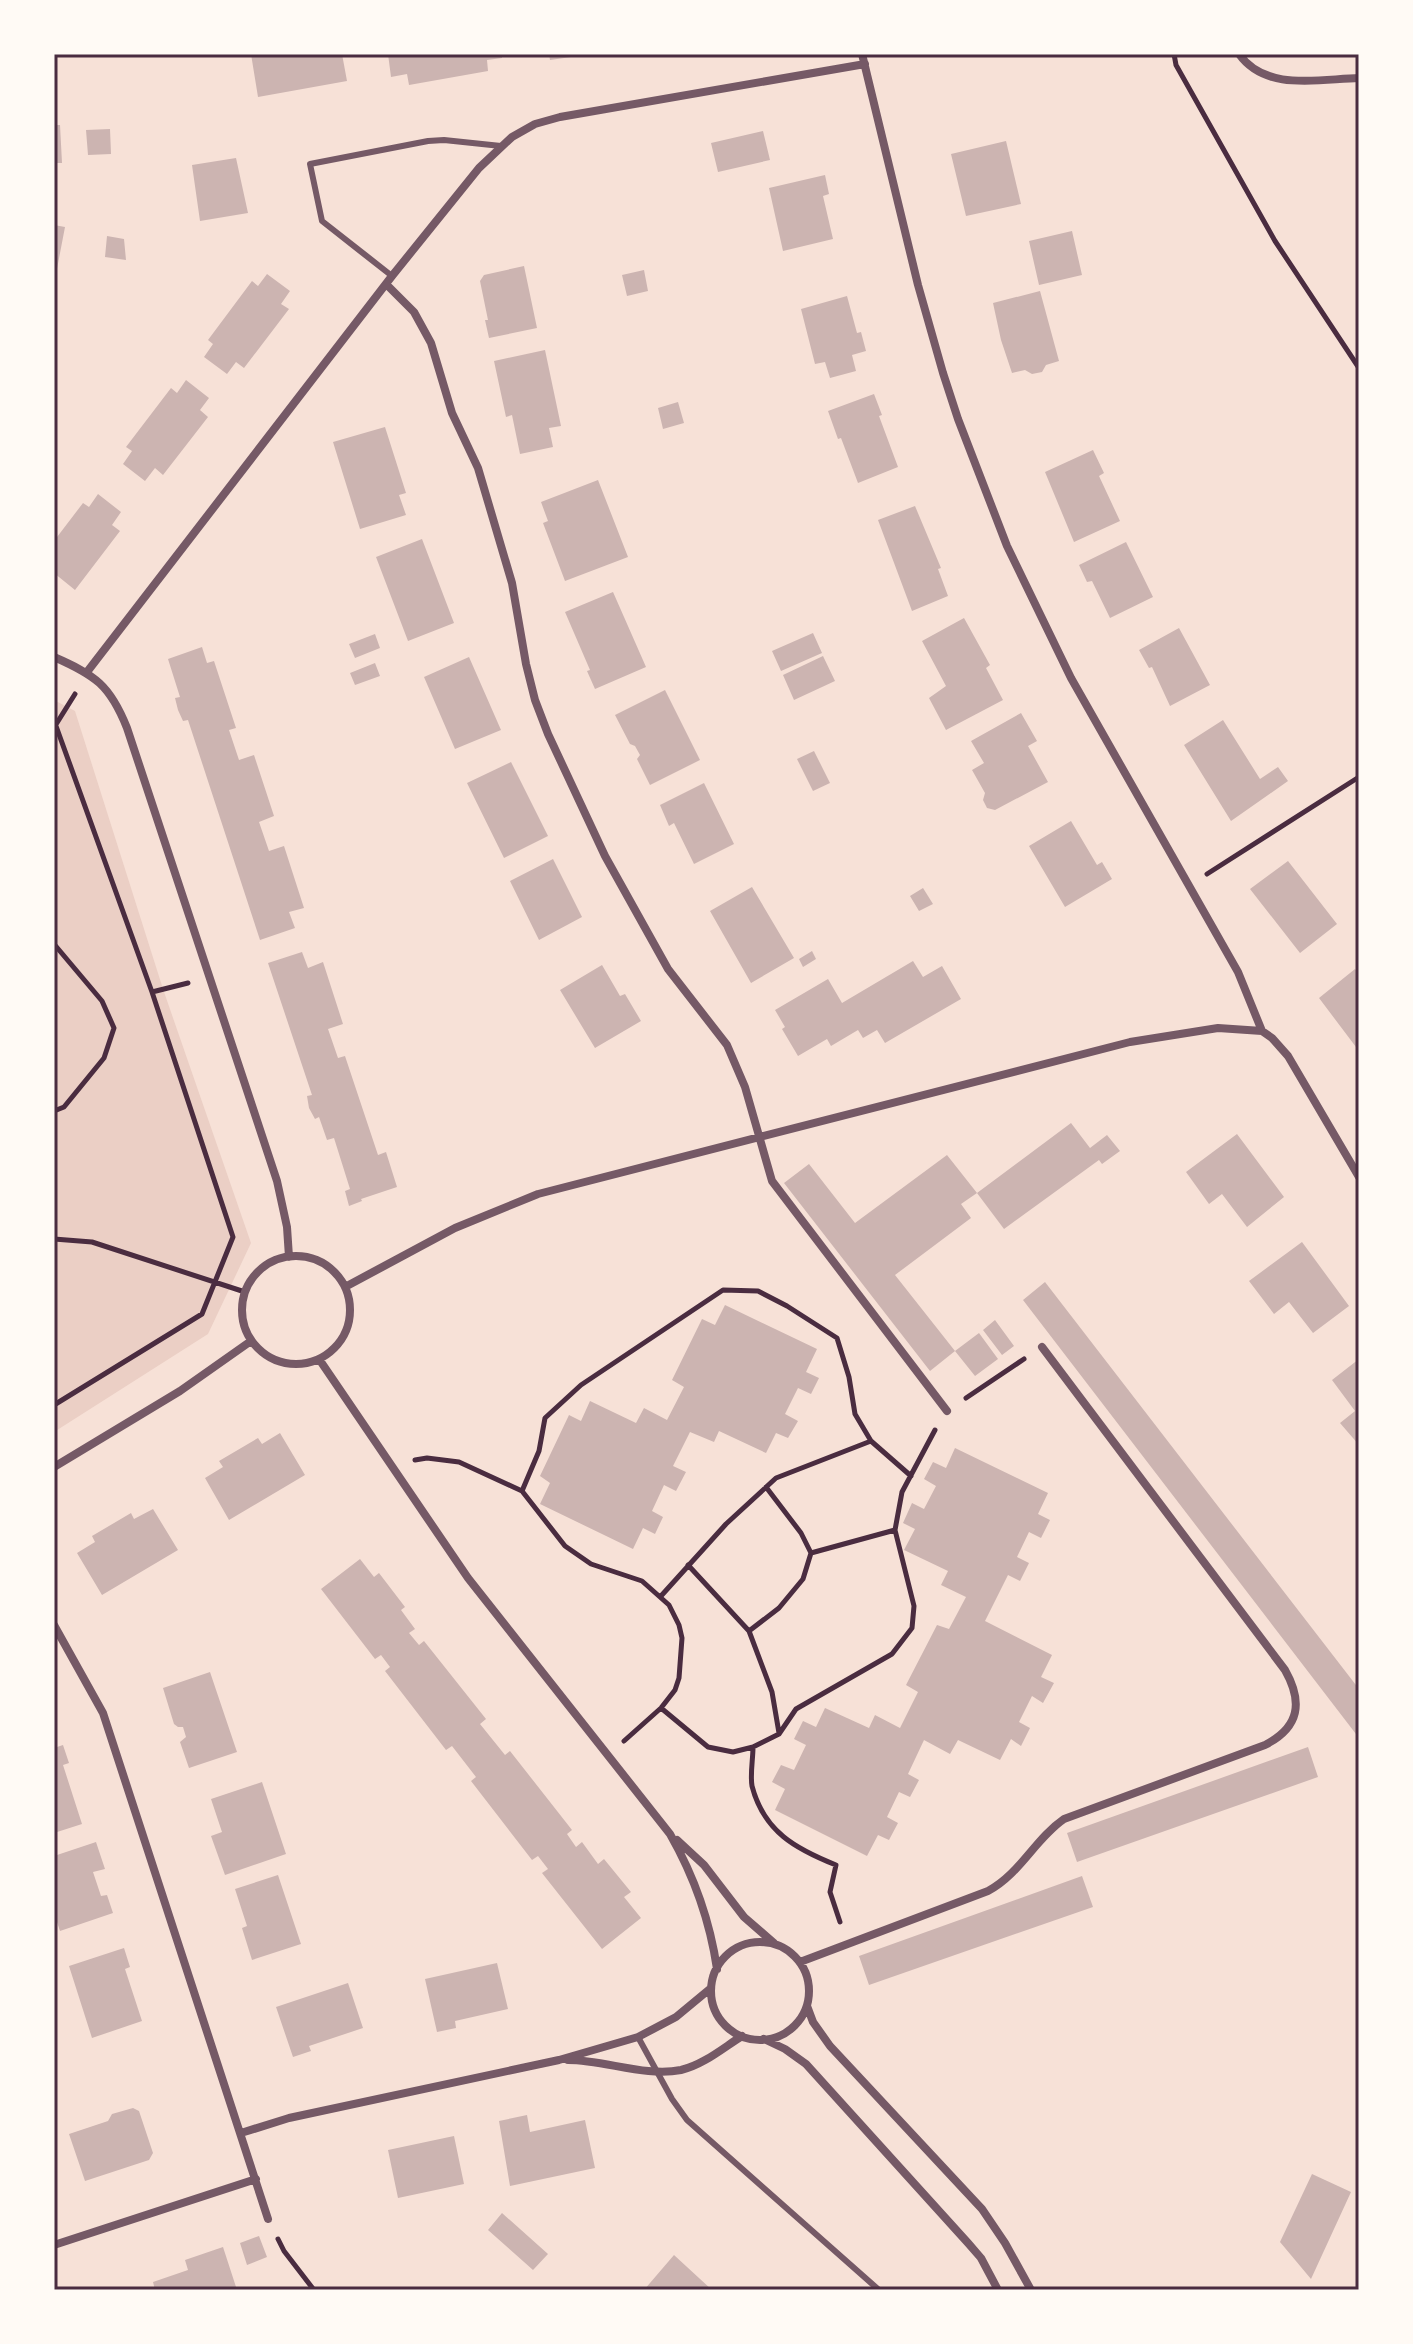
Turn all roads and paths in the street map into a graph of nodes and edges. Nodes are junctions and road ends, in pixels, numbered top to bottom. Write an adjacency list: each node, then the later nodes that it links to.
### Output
1 (862, 54): 4 (street)
2 (1174, 54): 8 (path)
3 (1239, 54): 5 (street)
4 (865, 64): 6 (street); 13 (street)
5 (1359, 78)
6 (501, 146): 7 (street); 7 (lane)
7 (389, 280): 10 (street); 19 (street)
8 (1359, 368)
9 (54, 657): 10 (street)
10 (87, 672): 11 (path); 15 (street)
11 (55, 727): 16 (path)
12 (1359, 777): 13 (path)
13 (1189, 885): 17 (street)
14 (54, 944): 18 (path)
15 (208, 978): 16 (path); 22 (street)
16 (152, 992): 23 (path)
17 (1262, 1031): 19 (street); 20 (street)
18 (54, 1111)
19 (758, 1136): 24 (street); 30 (street)
20 (1359, 1177)
21 (54, 1239): 23 (path)
22 (289, 1257): 24 (street); 25 (street)
23 (215, 1282): 25 (path); 29 (path)
24 (345, 1287): 28 (street)
25 (245, 1292): 26 (street)
26 (251, 1341): 28 (street); 33 (street)
27 (1042, 1347): 30 (path); 48 (street)
28 (319, 1359): 32 (street)
29 (54, 1405)
30 (947, 1411): 34 (path)
31 (871, 1441): 34 (path); 35 (path); 36 (path)
32 (391, 1465): 36 (path); 46 (street)
33 (54, 1467)
34 (911, 1476): 37 (path)
35 (766, 1487): 38 (path); 39 (path)
36 (522, 1491): 40 (path)
37 (895, 1530): 38 (path); 44 (path)
38 (811, 1553): 42 (path)
39 (688, 1565): 40 (path); 42 (path)
40 (661, 1596): 43 (path)
41 (54, 1625): 59 (street)
42 (749, 1631): 44 (path)
43 (661, 1708): 45 (path); 46 (path)
44 (779, 1734): 45 (path)
45 (753, 1747): 48 (path)
46 (608, 1755): 47 (street)
47 (670, 1834): 49 (street); 51 (street)
48 (847, 1943): 50 (street)
49 (777, 1945): 50 (street); 51 (street)
50 (800, 1962): 53 (street)
51 (717, 1969): 52 (street)
52 (711, 1988): 54 (street); 55 (street)
53 (807, 2006): 56 (street); 66 (street)
54 (742, 2036): 56 (street); 58 (street)
55 (638, 2037): 57 (street); 58 (lane)
56 (764, 2039): 65 (street)
57 (559, 2060): 58 (street); 59 (street)
58 (656, 2071): 64 (lane)
59 (241, 2133): 60 (street)
60 (256, 2179): 61 (street); 62 (street)
61 (268, 2219): 63 (path)
62 (54, 2245)
63 (314, 2290)
64 (879, 2290)
65 (998, 2290)
66 (1031, 2290)

